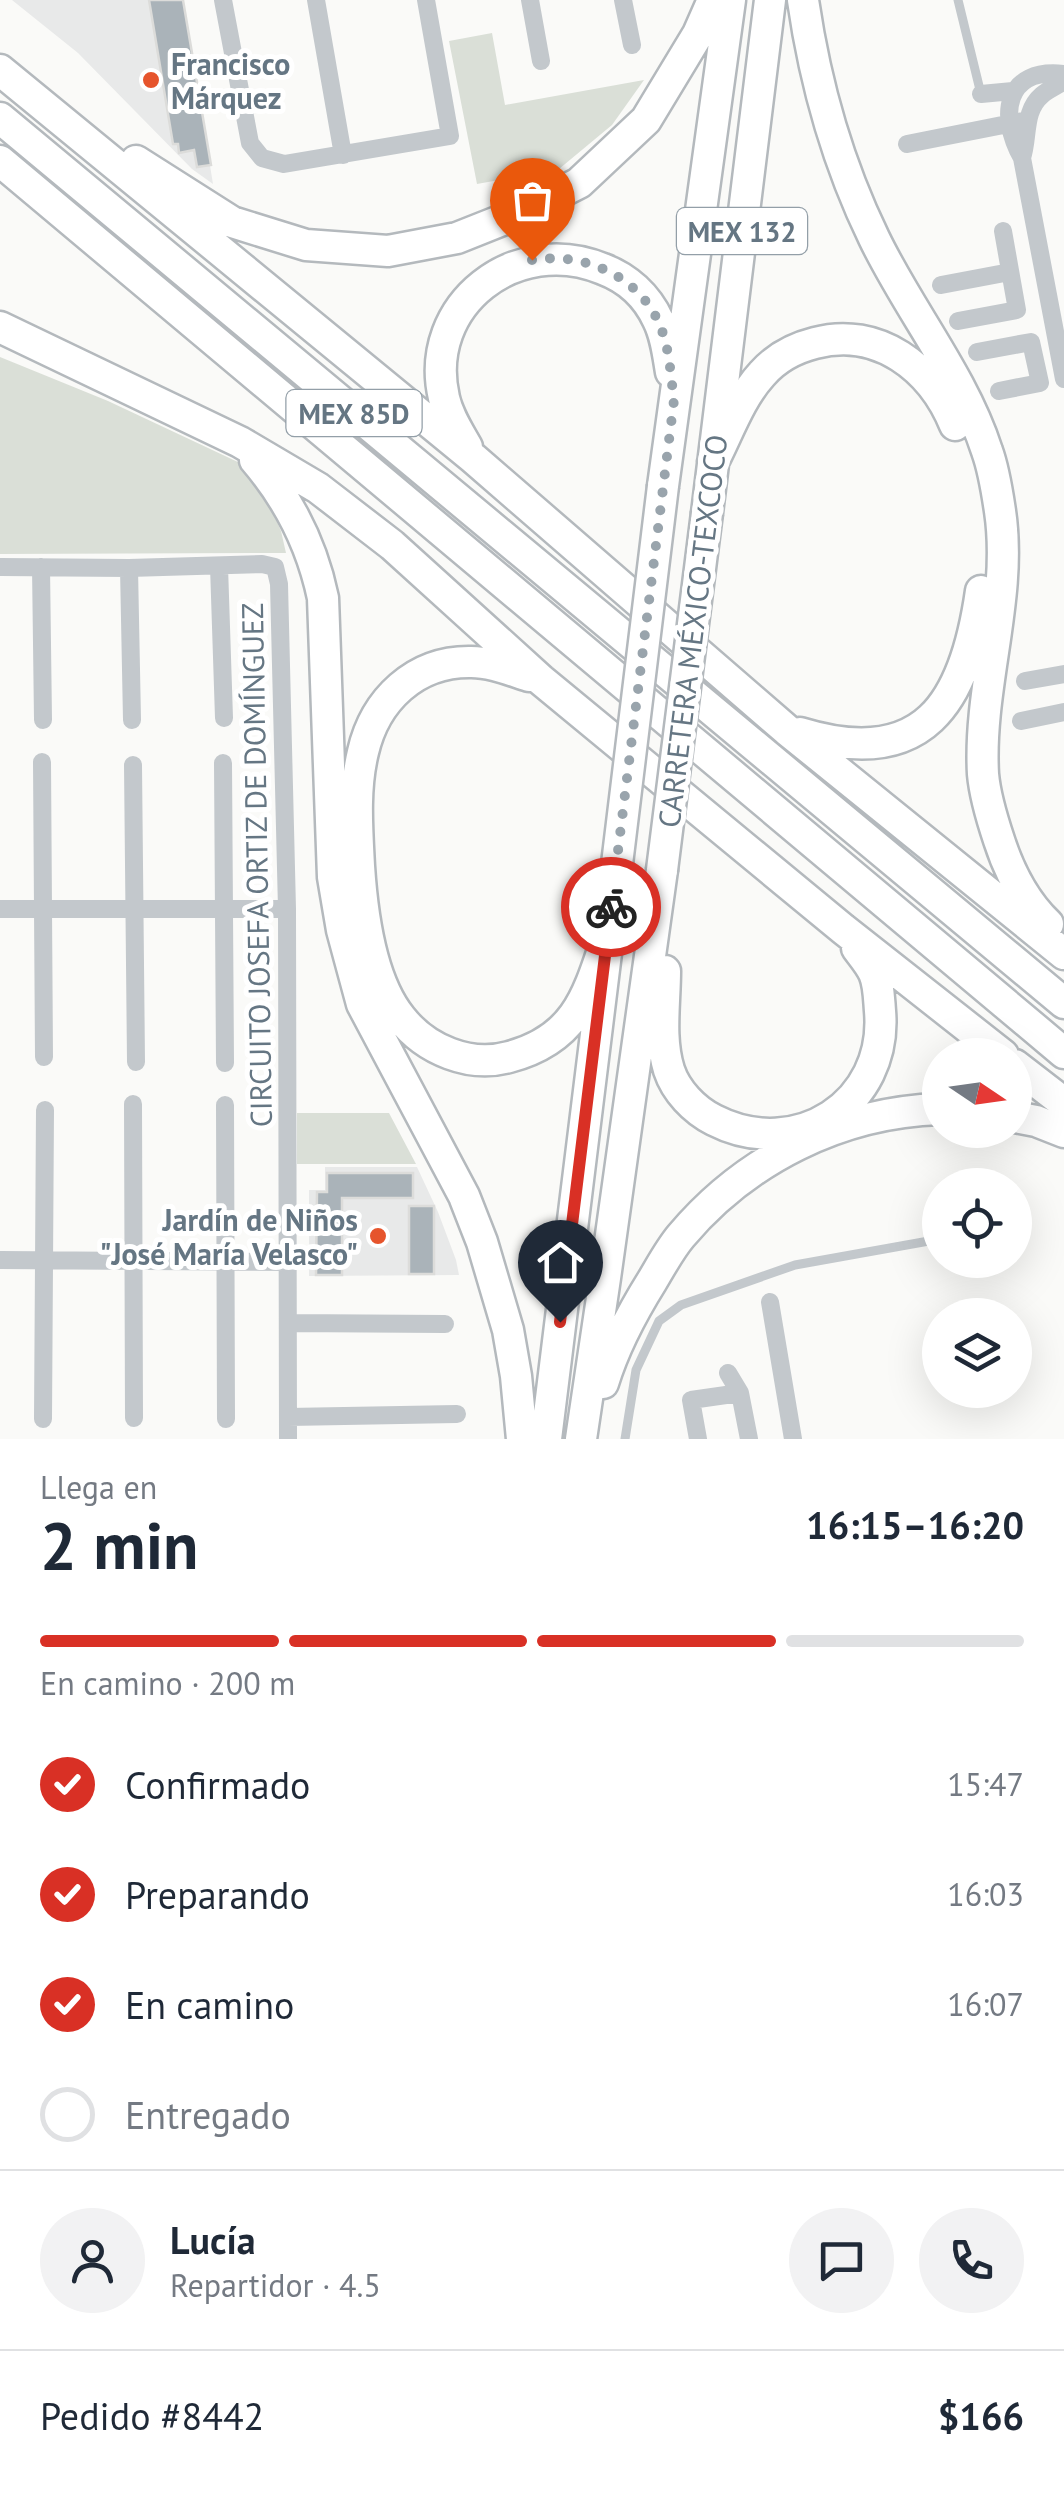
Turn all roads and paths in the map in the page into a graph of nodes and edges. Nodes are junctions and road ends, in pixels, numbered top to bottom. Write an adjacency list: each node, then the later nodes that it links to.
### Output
1 (224, 0): 21 (street)
2 (316, 0): 21 (street)
3 (426, 0): 21 (street)
4 (530, 0): 12 (street)
5 (624, 0): 11 (street)
6 (713, 0): 16 (highway)
7 (730, 0): 35 (highway, CARRETERA MÉXICO-TEXCOCO / MEX 132)
8 (770, 0): 38 (highway, CARRETERA MÉXICO-TEXCOCO / MEX 132)
9 (803, 0): 63 (highway)
10 (958, 0): 17 (lane)
11 (632, 45)
12 (541, 61)
13 (0, 70): 16 (highway)
14 (1064, 78): 15 (street); 19 (street)
15 (1012, 91): 17 (street); 19 (street)
16 (28, 94): 37 (highway)
17 (981, 94)
18 (0, 118): 65 (highway, MEX 85D)
19 (1018, 122): 20 (street); 25 (street)
20 (907, 144)
21 (343, 155)
22 (0, 162): 67 (highway, MEX 85D)
23 (1002, 231): 24 (street)
24 (1012, 280): 25 (street); 26 (street); 28 (street)
25 (1044, 283): 27 (street)
26 (941, 286)
27 (1056, 302): 31 (street)
28 (958, 321)
29 (0, 327): 36 (highway)
30 (977, 352): 32 (street)
31 (1060, 360): 32 (street); 33 (street)
32 (1036, 362): 34 (street)
33 (1064, 379)
34 (999, 391)
35 (674, 400): 37 (highway); 62 (highway, CARRETERA MÉXICO-TEXCOCO / MEX 132, bridge)
36 (240, 442): 44 (highway); 96 (highway)
37 (473, 458): 51 (highway)
38 (713, 462): 51 (highway); 60 (highway, CARRETERA MÉXICO-TEXCOCO / MEX 132, bridge)
39 (220, 566): 42 (street, CIRCUITO JOSEFA ORTIZ DE DOMÍNGUEZ); 47 (street); 55 (street, CIRCUITO JOSEFA ORTIZ DE DOMÍNGUEZ)
40 (0, 567): 41 (street, CIRCUITO JOSEFA ORTIZ DE DOMÍNGUEZ)
41 (41, 567): 42 (street, CIRCUITO JOSEFA ORTIZ DE DOMÍNGUEZ); 48 (street)
42 (129, 568): 49 (street)
43 (1064, 674): 45 (street)
44 (541, 680): 61 (highway); 62 (highway)
45 (1025, 681)
46 (1064, 712): 50 (street)
47 (224, 718)
48 (43, 720)
49 (132, 720)
50 (1021, 721)
51 (787, 730): 64 (highway)
52 (42, 762): 56 (street)
53 (223, 763): 58 (street)
54 (133, 765): 57 (street)
55 (287, 908): 58 (street); 84 (street, CIRCUITO JOSEFA ORTIZ DE DOMÍNGUEZ)
56 (44, 909): 57 (street); 59 (street); 68 (street)
57 (134, 909): 58 (street); 69 (street)
58 (225, 909): 70 (street)
59 (0, 910)
60 (656, 912): 61 (highway); 98 (highway, CARRETERA MÉXICO-TEXCOCO / MEX 132)
61 (843, 929): 66 (highway)
62 (608, 934): 97 (highway, CARRETERA MÉXICO-TEXCOCO / MEX 132)
63 (1064, 940)
64 (1064, 954)
65 (1064, 1003)
66 (981, 1038)
67 (1064, 1054)
68 (44, 1057)
69 (136, 1062)
70 (225, 1062)
71 (1032, 1078): 72 (highway)
72 (1064, 1103)
73 (132, 1104): 82 (street)
74 (225, 1105): 83 (street)
75 (45, 1110): 81 (street)
76 (922, 1110): 98 (highway)
77 (1032, 1120): 78 (highway)
78 (1064, 1132)
79 (922, 1242): 99 (lane)
80 (0, 1260): 81 (street)
81 (44, 1261): 82 (street); 93 (street)
82 (134, 1261): 83 (street); 92 (street)
83 (226, 1262): 84 (street); 94 (street)
84 (288, 1262): 86 (street, CIRCUITO JOSEFA ORTIZ DE DOMÍNGUEZ)
85 (770, 1302): 102 (street)
86 (288, 1324): 87 (street); 91 (street, CIRCUITO JOSEFA ORTIZ DE DOMÍNGUEZ)
87 (445, 1324)
88 (728, 1374): 89 (street)
89 (740, 1393): 100 (street); 101 (street)
90 (457, 1414): 91 (street)
91 (288, 1417): 95 (street, CIRCUITO JOSEFA ORTIZ DE DOMÍNGUEZ)
92 (134, 1418)
93 (43, 1419)
94 (226, 1419)
95 (288, 1439)
96 (522, 1439)
97 (546, 1439)
98 (584, 1439)
99 (625, 1439)
100 (698, 1439)
101 (749, 1439)
102 (793, 1439)

